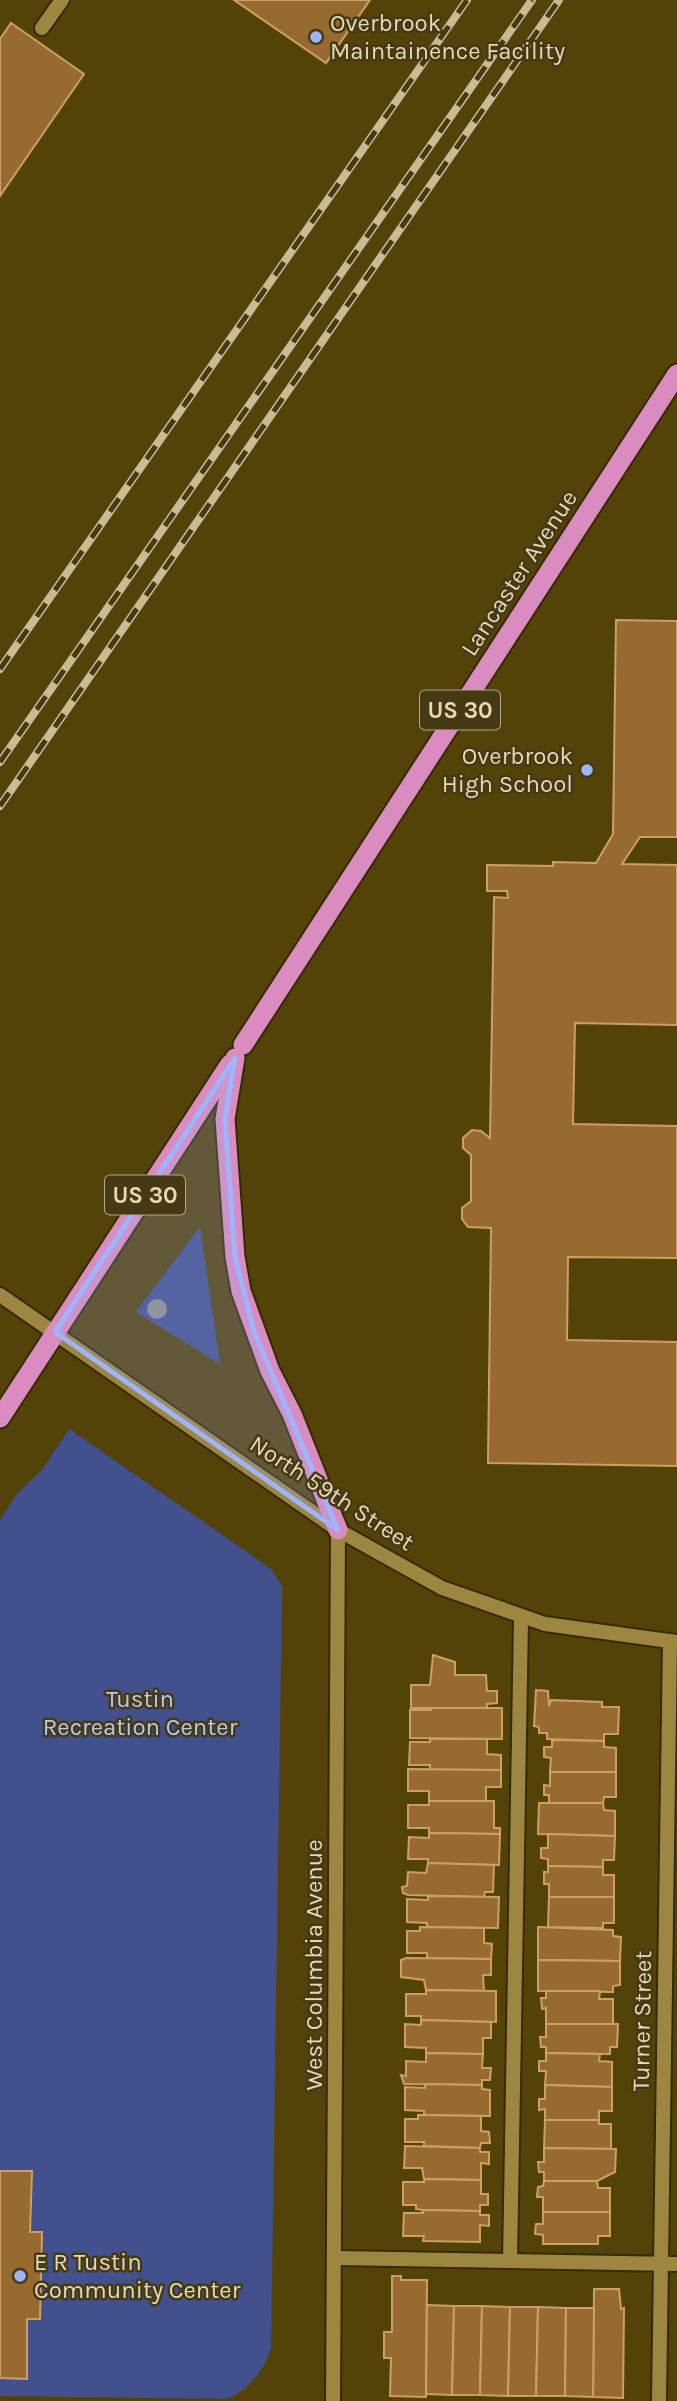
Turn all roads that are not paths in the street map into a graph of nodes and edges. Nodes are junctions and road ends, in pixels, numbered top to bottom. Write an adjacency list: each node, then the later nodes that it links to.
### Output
1 (62, 0): 2 (street)
2 (42, 28)
3 (677, 374): 4 (highway, Lancaster Avenue / US 30)
4 (239, 1051): 6 (highway, Lancaster Avenue / US 30); 8 (highway)
5 (0, 1294): 6 (street, North 59th Street)
6 (55, 1332): 7 (highway, Lancaster Avenue / US 30); 8 (street, North 59th Street)
7 (0, 1418)
8 (338, 1530): 9 (street, North 59th Street); 11 (street, West Columbia Avenue)
9 (522, 1619): 10 (street, North 59th Street); 12 (street)
10 (674, 1641): 13 (street, Turner Street)
11 (336, 2258): 12 (street); 15 (street, West Columbia Avenue)
12 (510, 2261): 13 (street)
13 (661, 2264): 14 (street); 16 (street, Turner Street)
14 (677, 2264)
15 (333, 2401)
16 (659, 2401)

